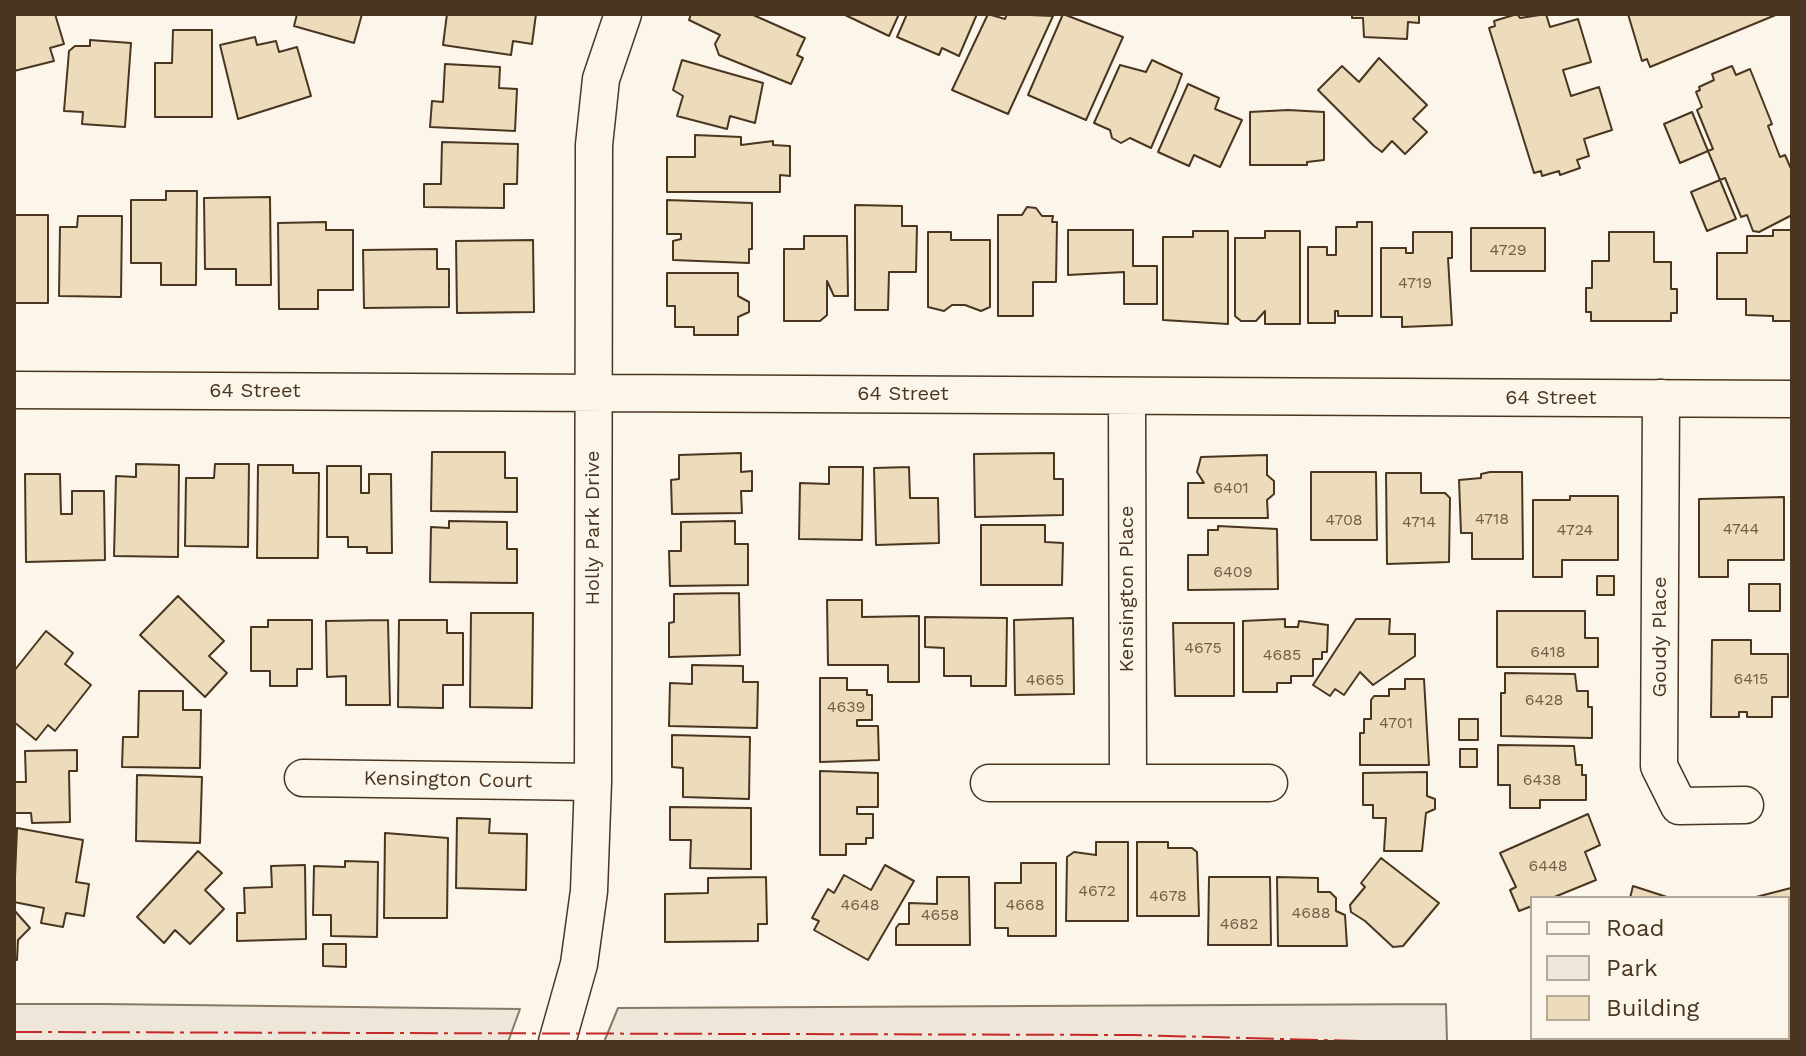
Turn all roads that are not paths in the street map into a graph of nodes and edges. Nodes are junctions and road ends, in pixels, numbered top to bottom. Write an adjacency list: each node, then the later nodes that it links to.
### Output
1 (623, 14): 3 (street, Holly Park Drive)
2 (14, 390): 3 (street, 64 Street)
3 (593, 392): 4 (street, 64 Street); 8 (street, Holly Park Drive)
4 (1127, 396): 5 (street, 64 Street); 10 (street, Kensington Place)
5 (1661, 398): 6 (street, 64 Street); 12 (street, Goudy Place)
6 (1792, 399)
7 (303, 778): 8 (street, Kensington Court)
8 (593, 782): 13 (street, Holly Park Drive)
9 (989, 783): 10 (street)
10 (1128, 783): 11 (street)
11 (1269, 783)
12 (1745, 805)
13 (557, 1042)

